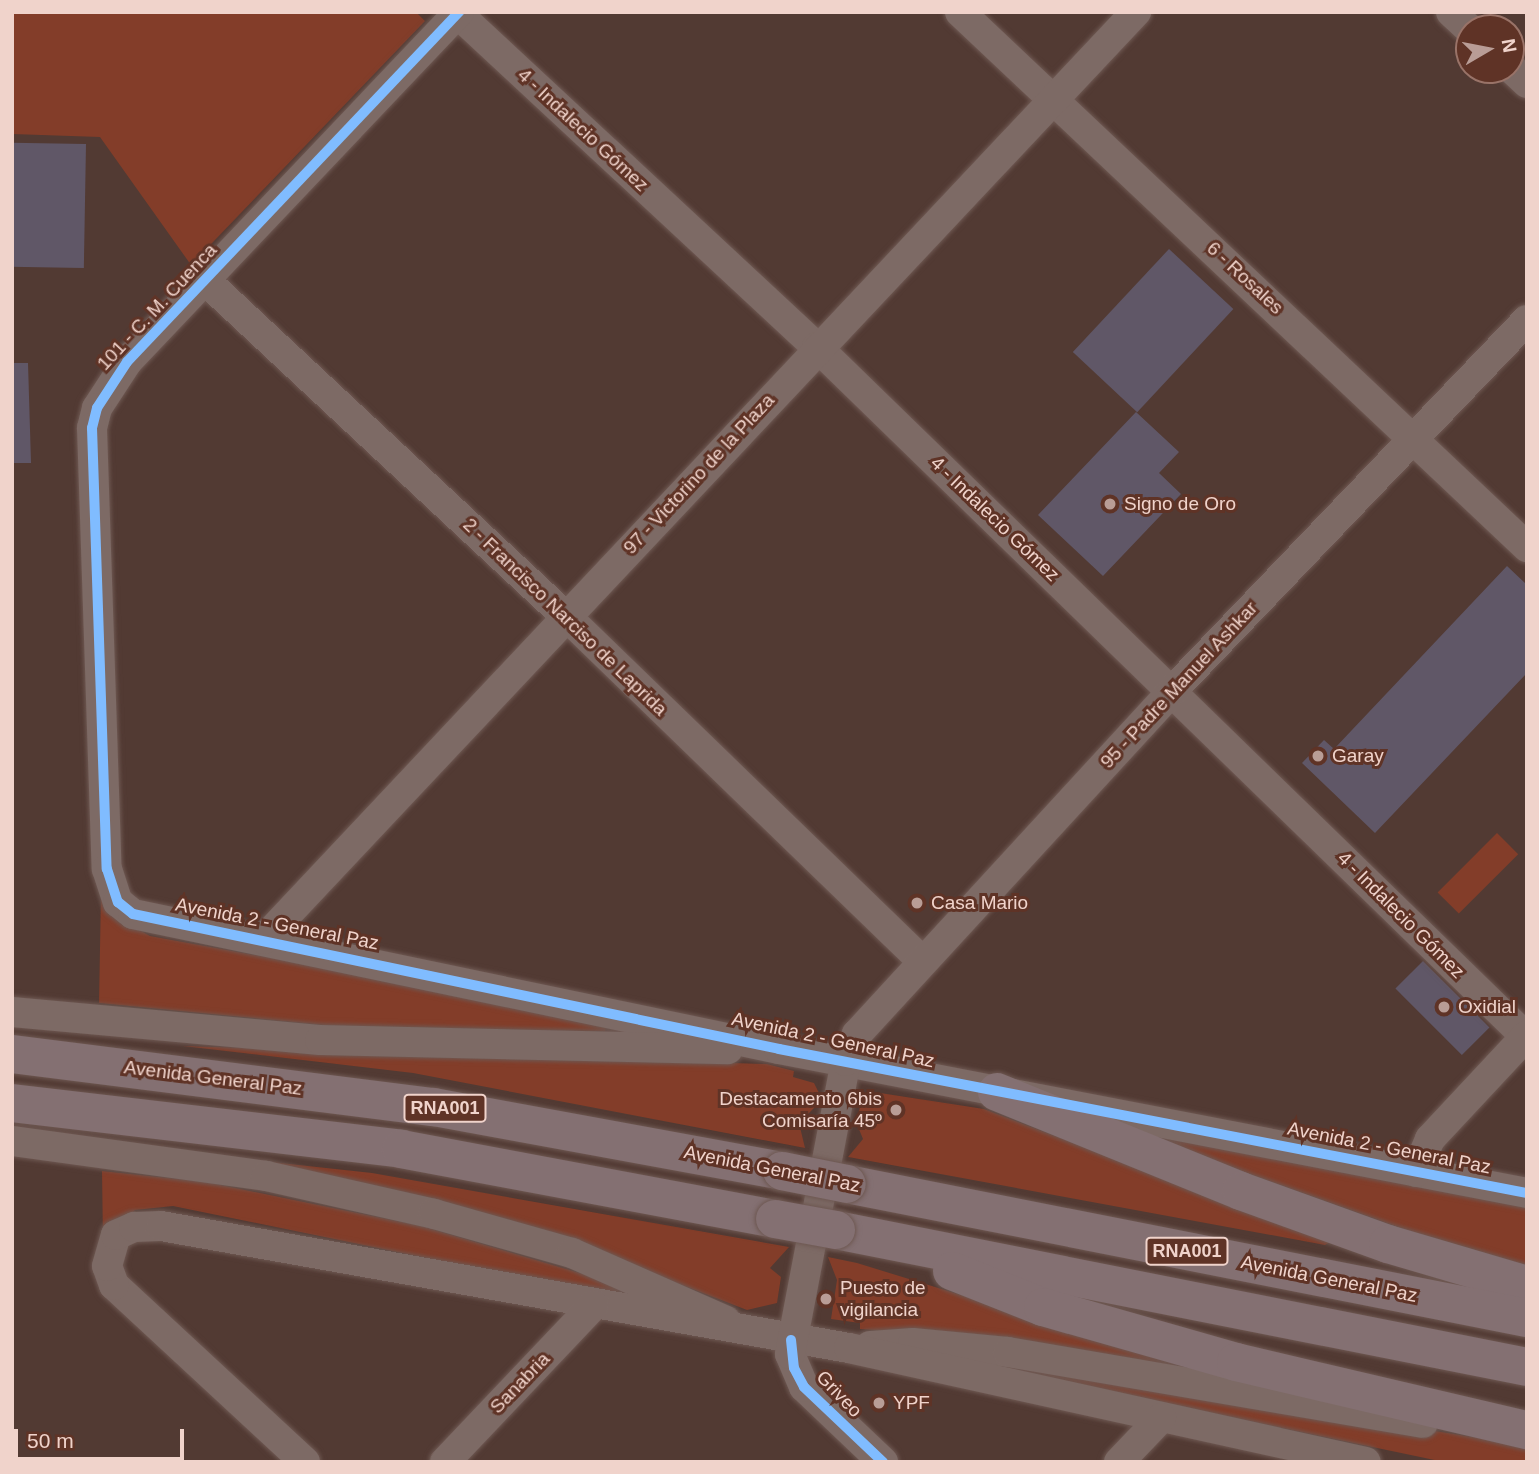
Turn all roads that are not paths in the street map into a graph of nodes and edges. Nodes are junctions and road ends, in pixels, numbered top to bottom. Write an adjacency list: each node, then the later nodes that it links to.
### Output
1 (960, 12): 4 (street, 6 - Rosales)
2 (1136, 12): 4 (street, 97 - Victorino de la Plaza)
3 (458, 13): 5 (street, 101 - C. M. Cuenca); 7 (street, 4 - Indalecio Gómez)
4 (1055, 99): 7 (street, 97 - Victorino de la Plaza); 8 (street, 6 - Rosales)
5 (205, 279): 10 (street, 2 - Francisco Narciso de Laprida); 12 (street, 101 - C. M. Cuenca)
6 (1527, 320): 8 (street, 95 - Padre Manuel Ashkar)
7 (817, 347): 10 (street, 97 - Victorino de la Plaza); 11 (street, 4 - Indalecio Gómez)
8 (1415, 438): 9 (street, 6 - Rosales); 11 (street, 95 - Padre Manuel Ashkar)
9 (1527, 547)
10 (567, 617): 13 (street, 97 - Victorino de la Plaza); 14 (street, 2 - Francisco Narciso de Laprida)
11 (1172, 690): 14 (street, 95 - Padre Manuel Ashkar); 16 (street, 4 - Indalecio Gómez)
12 (133, 914): 13 (street, Avenida 2 - General Paz)
13 (264, 939): 17 (street, Avenida 2 - General Paz)
14 (921, 960): 19 (street, 95 - Padre Manuel Ashkar)
15 (12, 1012): 17 (street)
16 (1526, 1036): 23 (street)
17 (779, 1049): 19 (street, Avenida 2 - General Paz)
18 (12, 1054): 28 (highway, Avenida General Paz / RNA001, bridge)
19 (846, 1061): 20 (street, Avenida 2 - General Paz); 30 (street, Griveo)
20 (997, 1092): 23 (street, Avenida 2 - General Paz); 26 (highway)
21 (12, 1103): 25 (highway, RNA001, bridge)
22 (12, 1141): 29 (street)
23 (1416, 1172): 24 (street, Avenida 2 - General Paz)
24 (1527, 1193)
25 (883, 1240): 32 (highway, RNA001); 34 (highway)
26 (1527, 1285)
27 (594, 1305): 29 (street); 35 (street); 36 (street, Sanabria)
28 (1527, 1318)
29 (752, 1334): 30 (street)
30 (791, 1340): 31 (street); 37 (street, Griveo)
31 (849, 1348): 33 (street); 34 (street)
32 (1527, 1367)
33 (1161, 1418): 38 (street); 39 (street)
34 (1527, 1431)
35 (305, 1462)
36 (446, 1462)
37 (883, 1462)
38 (1119, 1462)
39 (1366, 1462)

